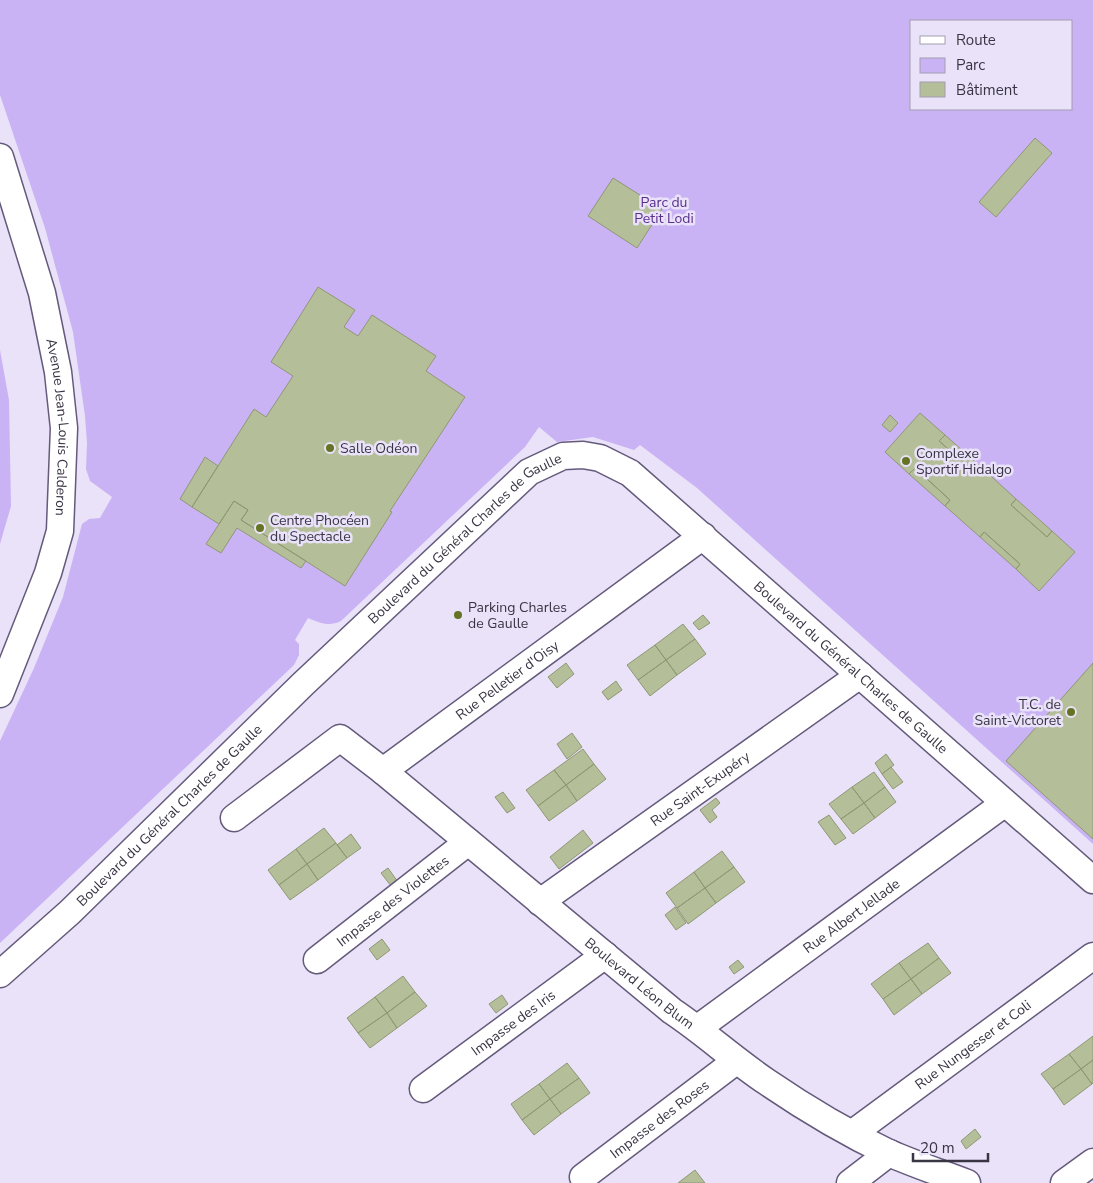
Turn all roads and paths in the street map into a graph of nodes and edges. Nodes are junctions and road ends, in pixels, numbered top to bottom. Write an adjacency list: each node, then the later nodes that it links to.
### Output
1 (0, 157): 4 (street, Avenue Jean-Louis Calderon)
2 (702, 536): 3 (street, Boulevard du Général Charles de Gaulle); 5 (street, Rue Pelletier d'Oisy); 14 (street, Boulevard du Général Charles de Gaulle)
3 (860, 675): 6 (street, Boulevard du Général Charles de Gaulle); 10 (street, Rue Saint-Exupéry)
4 (0, 694)
5 (383, 771): 7 (street, Boulevard Léon Blum); 8 (street, Boulevard Léon Blum)
6 (1005, 803): 9 (street, Boulevard du Général Charles de Gaulle); 15 (street, Rue Albert Jellade)
7 (234, 818)
8 (468, 842): 10 (street, Boulevard Léon Blum); 13 (street, Impasse des Violettes)
9 (1093, 880)
10 (540, 902): 11 (street, Boulevard Léon Blum)
11 (605, 955): 15 (street, Boulevard Léon Blum); 17 (street, Impasse des Iris)
12 (1093, 956): 18 (street, Rue Nungesser et Coli)
13 (317, 960)
14 (0, 974)
15 (698, 1028): 16 (street, Boulevard Léon Blum)
16 (736, 1061): 18 (street, Boulevard Léon Blum); 21 (street, Impasse des Roses)
17 (423, 1089)
18 (853, 1133): 19 (street, Boulevard Léon Blum)
19 (889, 1153): 22 (street); 23 (street, Boulevard Léon Blum)
20 (1093, 1162): 24 (street)
21 (583, 1177)
22 (850, 1183)
23 (967, 1183)
24 (1064, 1183)

